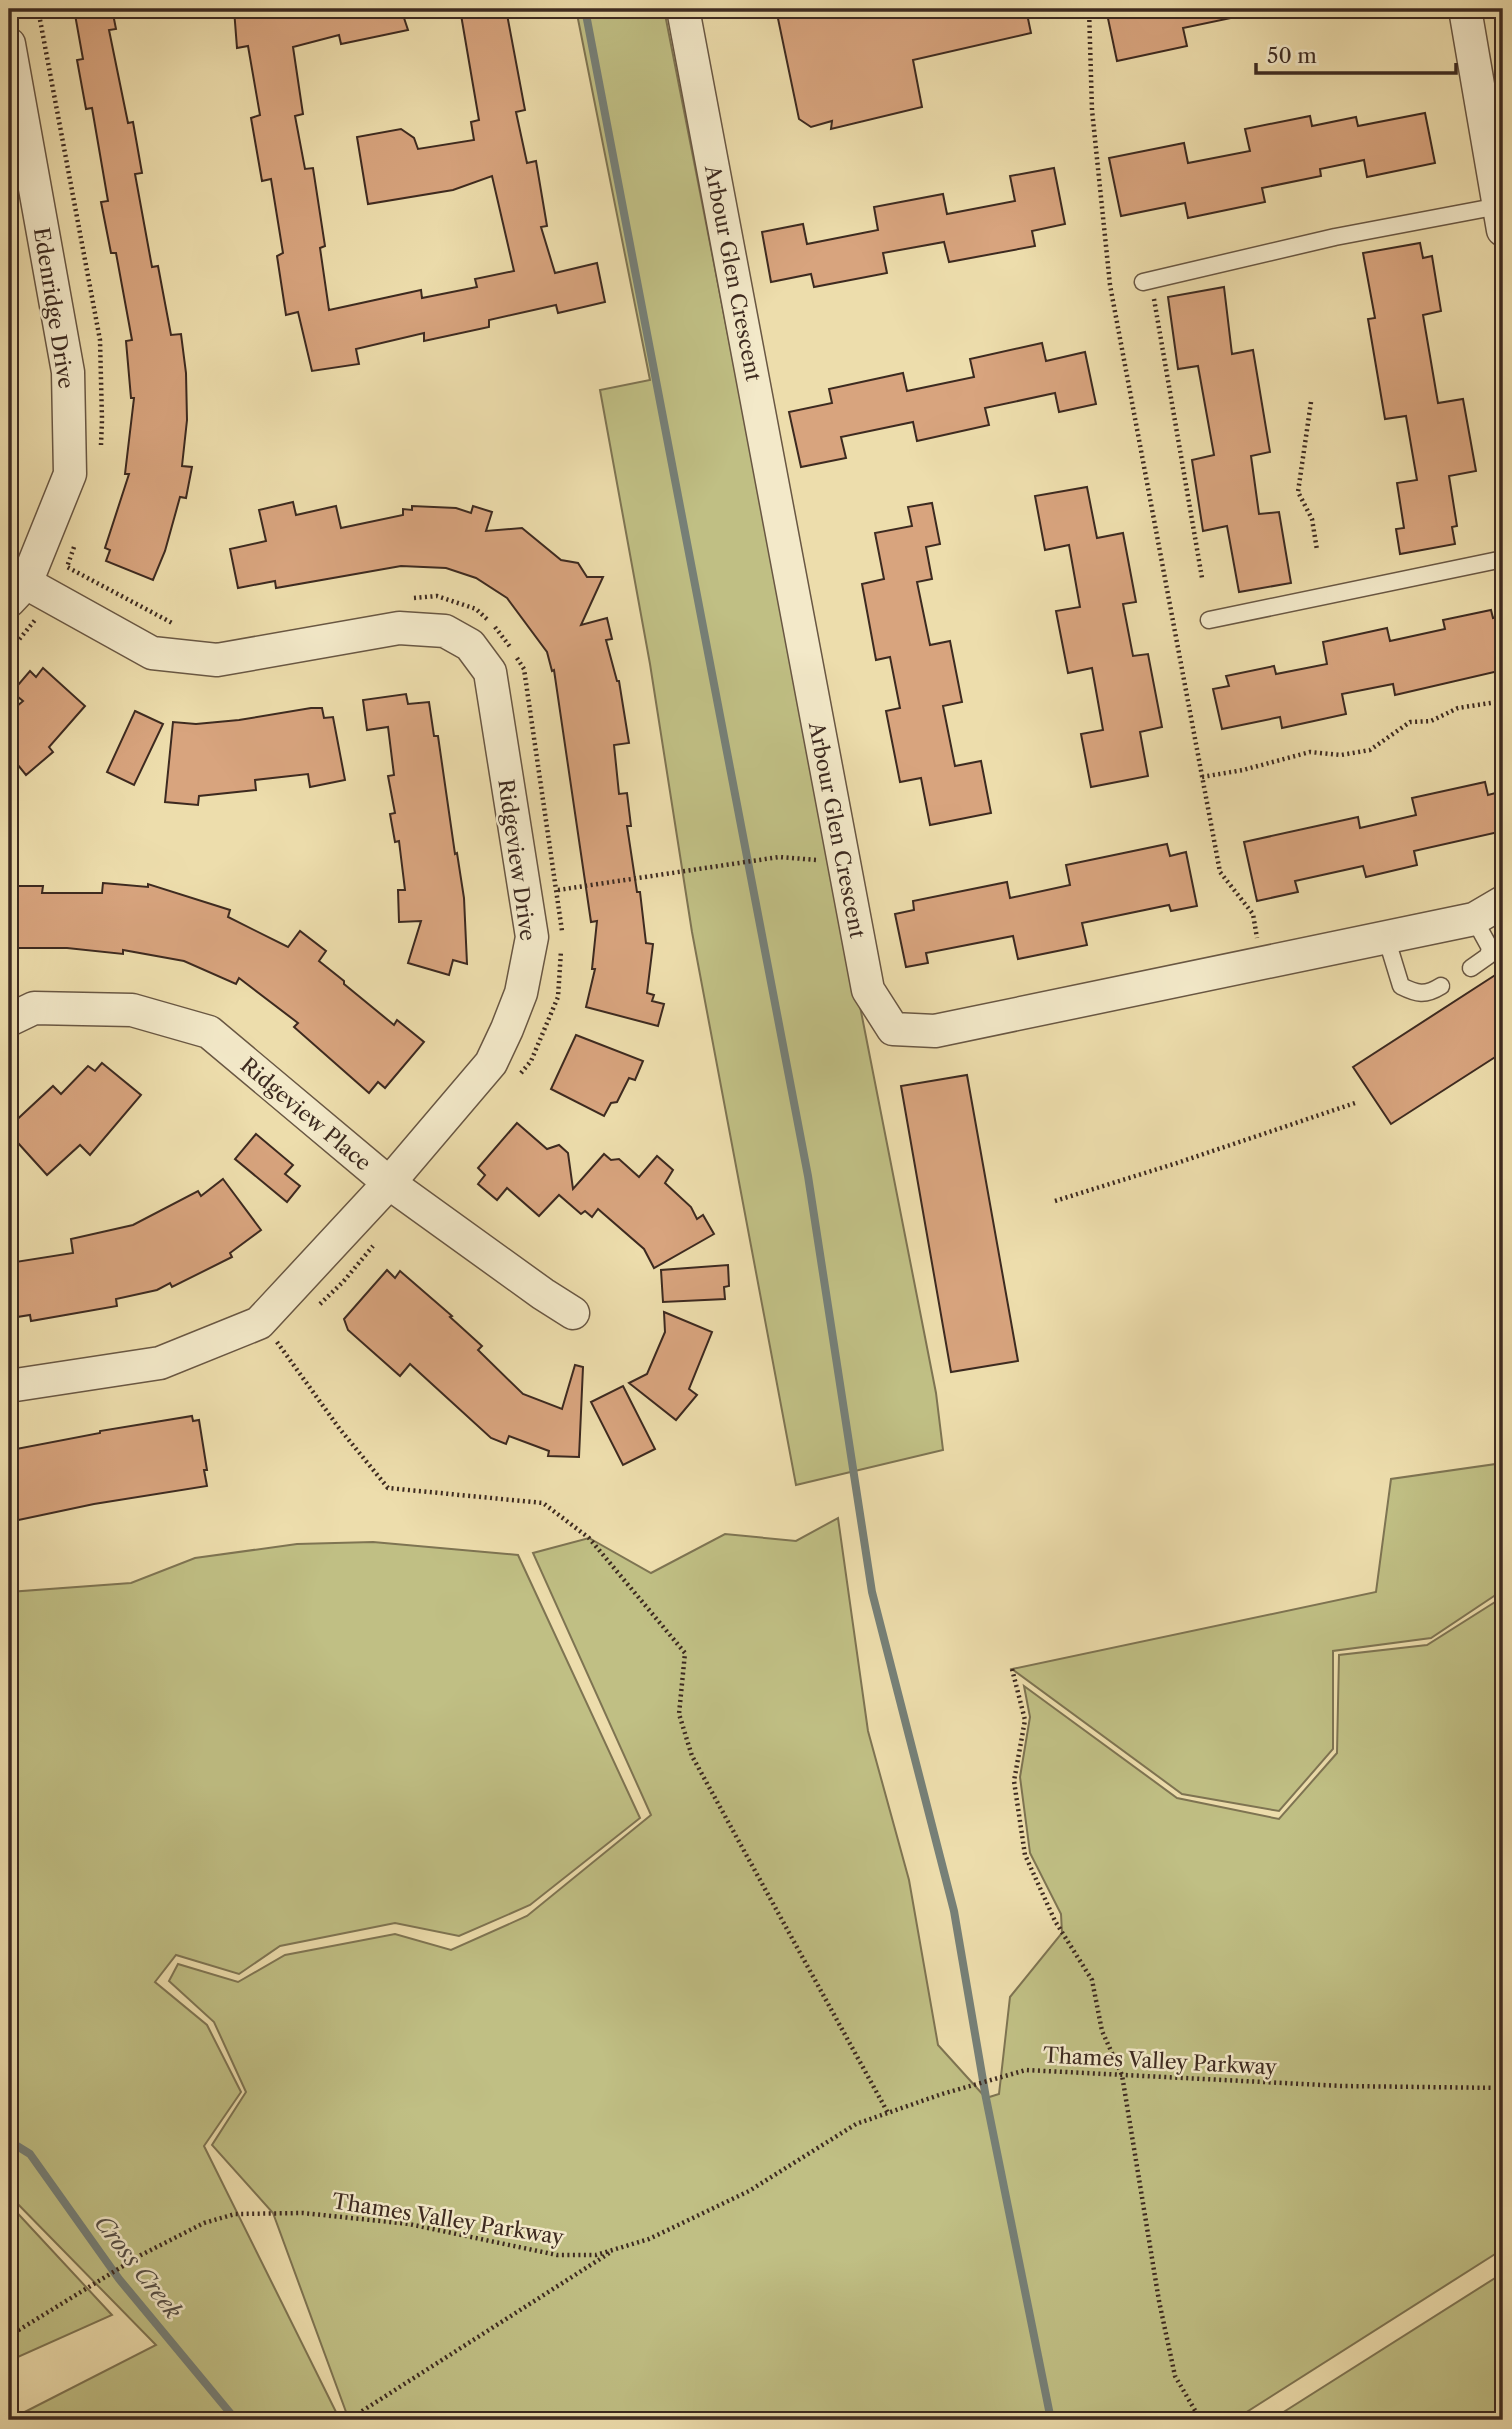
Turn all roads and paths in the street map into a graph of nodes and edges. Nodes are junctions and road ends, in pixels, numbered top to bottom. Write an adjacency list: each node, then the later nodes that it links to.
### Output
1 (683, 9): 18 (street, Arbour Glen Crescent)
2 (1089, 9): 17 (path)
3 (1465, 9): 5 (street)
4 (9, 44): 12 (street, Edenridge Drive)
5 (1501, 218): 6 (lane)
6 (1143, 282)
7 (1153, 296): 11 (path)
8 (1311, 402): 9 (path)
9 (1317, 550)
10 (1503, 559): 14 (lane)
11 (1202, 578)
12 (17, 592): 28 (street, Ridgeview Drive)
13 (38, 616): 15 (path)
14 (1209, 620)
15 (9, 652)
16 (1503, 701): 17 (path)
17 (1202, 777): 23 (path)
18 (843, 863): 19 (path); 23 (street, Arbour Glen Crescent)
19 (558, 890)
20 (1503, 902): 21 (street, Arbour Glen Crescent)
21 (1474, 919): 22 (street, Arbour Glen Crescent); 24 (lane)
22 (1386, 937): 23 (street, Arbour Glen Crescent); 25 (lane)
23 (1262, 963)
24 (1471, 968)
25 (1441, 986)
26 (9, 1020): 28 (street, Ridgeview Place)
27 (1355, 1103): 29 (path)
28 (389, 1183): 30 (street, Ridgeview Place); 32 (street, Ridgeview Drive)
29 (1055, 1201)
30 (573, 1313)
31 (272, 1335): 36 (path)
32 (9, 1386)
33 (1012, 1669): 34 (path)
34 (1122, 2075): 35 (path, Thames Valley Parkway); 36 (path, Thames Valley Parkway); 40 (path)
35 (1503, 2088)
36 (888, 2113): 37 (path, Thames Valley Parkway)
37 (618, 2248): 38 (path, Thames Valley Parkway); 39 (path)
38 (9, 2336)
39 (348, 2420)
40 (1210, 2420)

